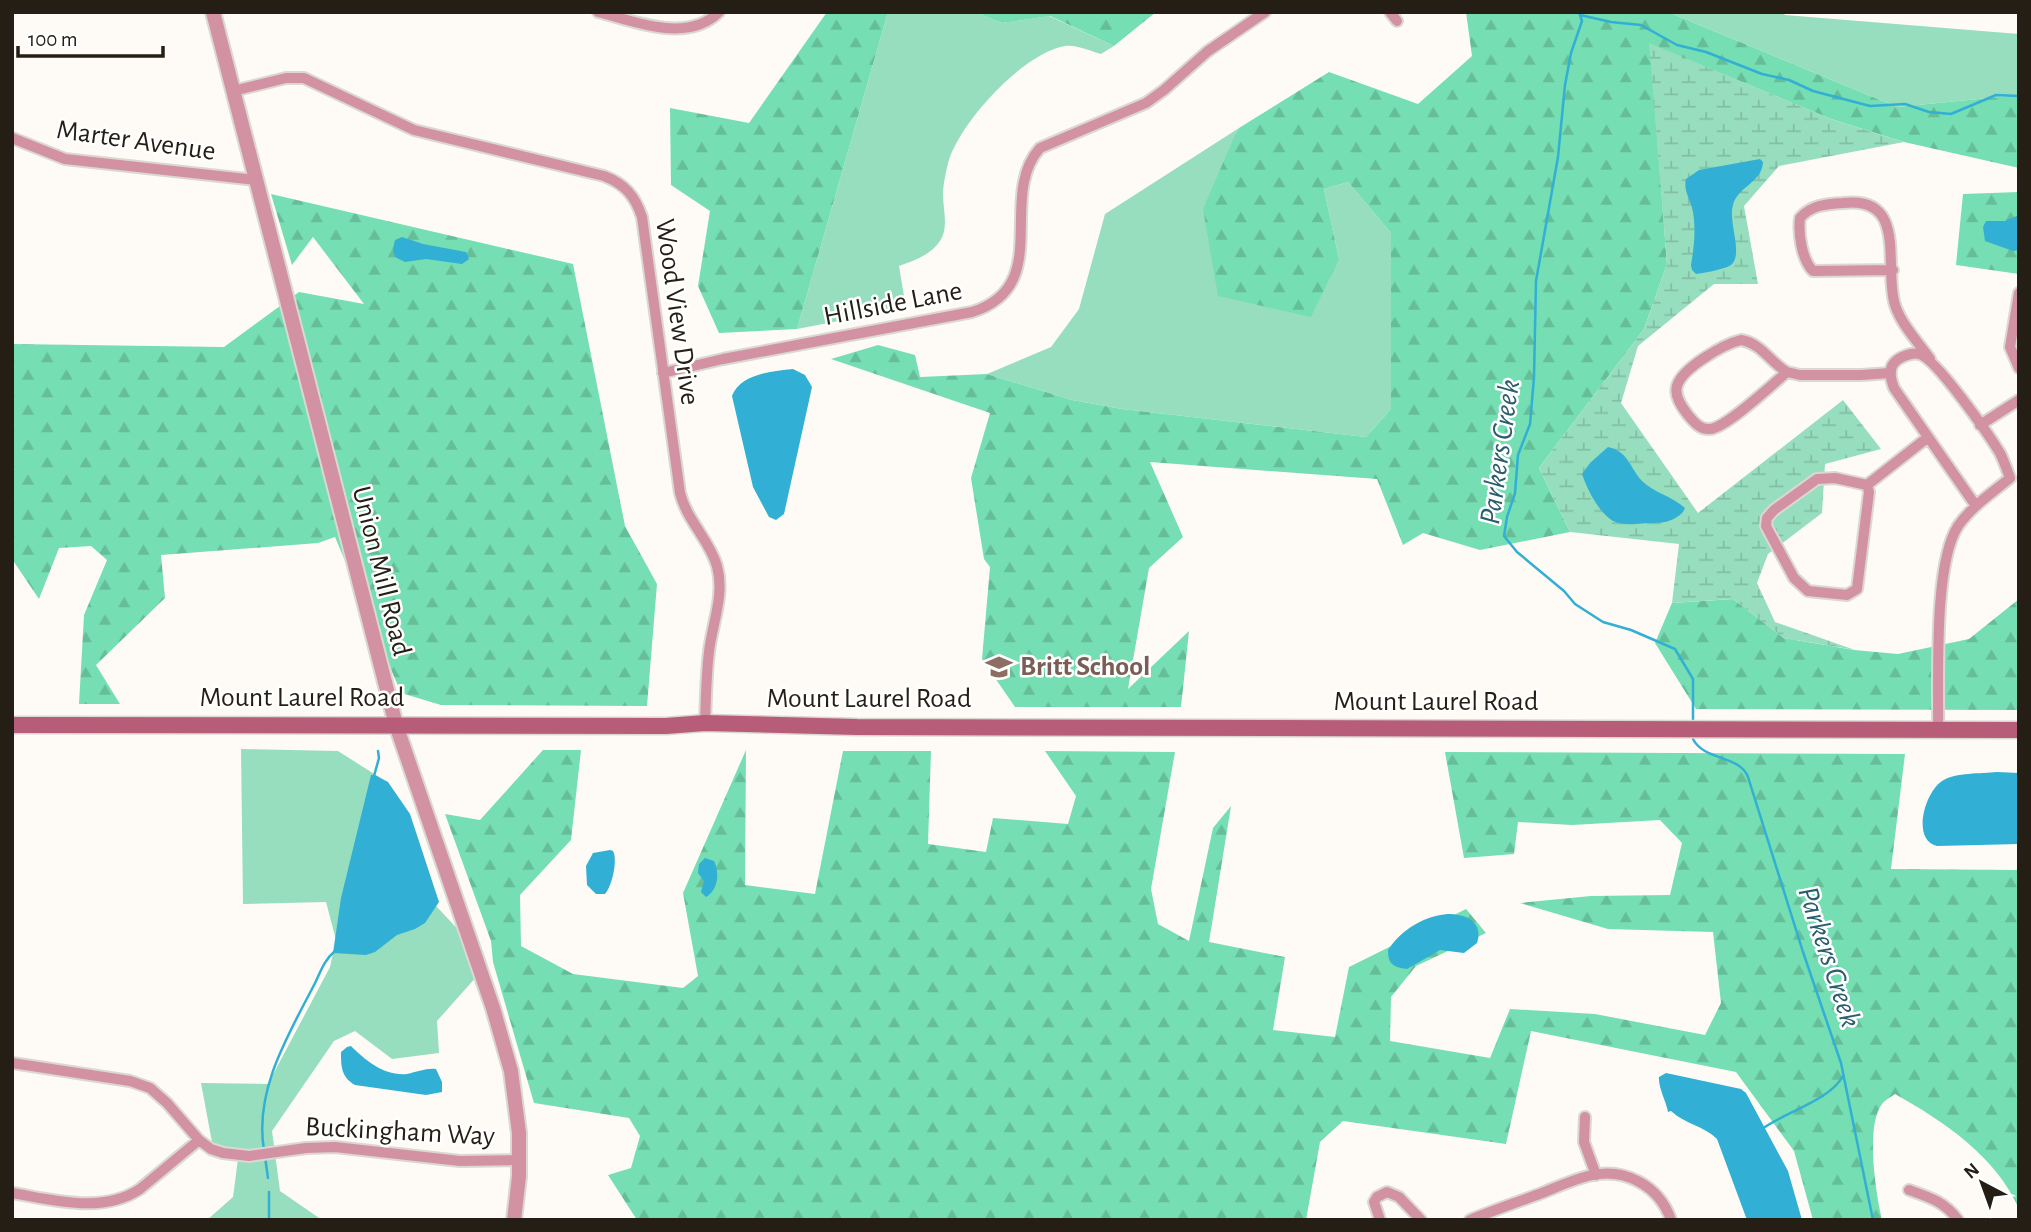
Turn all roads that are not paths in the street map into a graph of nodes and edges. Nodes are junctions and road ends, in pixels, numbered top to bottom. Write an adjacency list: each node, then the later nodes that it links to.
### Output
1 (213, 12): 5 (street, Union Mill Road)
2 (597, 12): 3 (street)
3 (719, 12)
4 (1265, 12): 13 (street, Hillside Lane)
5 (233, 91): 7 (street, Union Mill Road); 13 (street, Wood View Drive)
6 (12, 138): 7 (street, Marter Avenue)
7 (256, 180): 23 (street, Union Mill Road)
8 (1892, 270): 8 (street); 10 (street)
9 (2019, 293): 11 (street)
10 (1932, 361): 14 (street); 16 (street)
11 (2019, 368)
12 (1787, 372): 12 (street); 14 (street)
13 (663, 373): 21 (street, Wood View Drive)
14 (1890, 373): 17 (street)
15 (2019, 400): 16 (street)
16 (1980, 425): 18 (street)
17 (1927, 438): 19 (street); 20 (street)
18 (2016, 476): 20 (street)
19 (1867, 485): 19 (street)
20 (1976, 506): 24 (street)
21 (705, 723): 23 (main road, Mount Laurel Road); 24 (main road, Mount Laurel Road)
22 (12, 725): 23 (main road, Mount Laurel Road)
23 (396, 725): 29 (street, Union Mill Road)
24 (1938, 730): 25 (main road, Mount Laurel Road)
25 (2019, 730)
26 (12, 1063): 28 (street, Buckingham Way)
27 (1585, 1117): 30 (street)
28 (199, 1140): 29 (street, Buckingham Way); 32 (street)
29 (519, 1160): 33 (street, Union Mill Road)
30 (1596, 1175): 36 (street); 37 (street)
31 (1909, 1190): 38 (street)
32 (12, 1193)
33 (514, 1220)
34 (1380, 1220): 35 (street)
35 (1421, 1220)
36 (1471, 1220)
37 (1671, 1220)
38 (1958, 1220)

